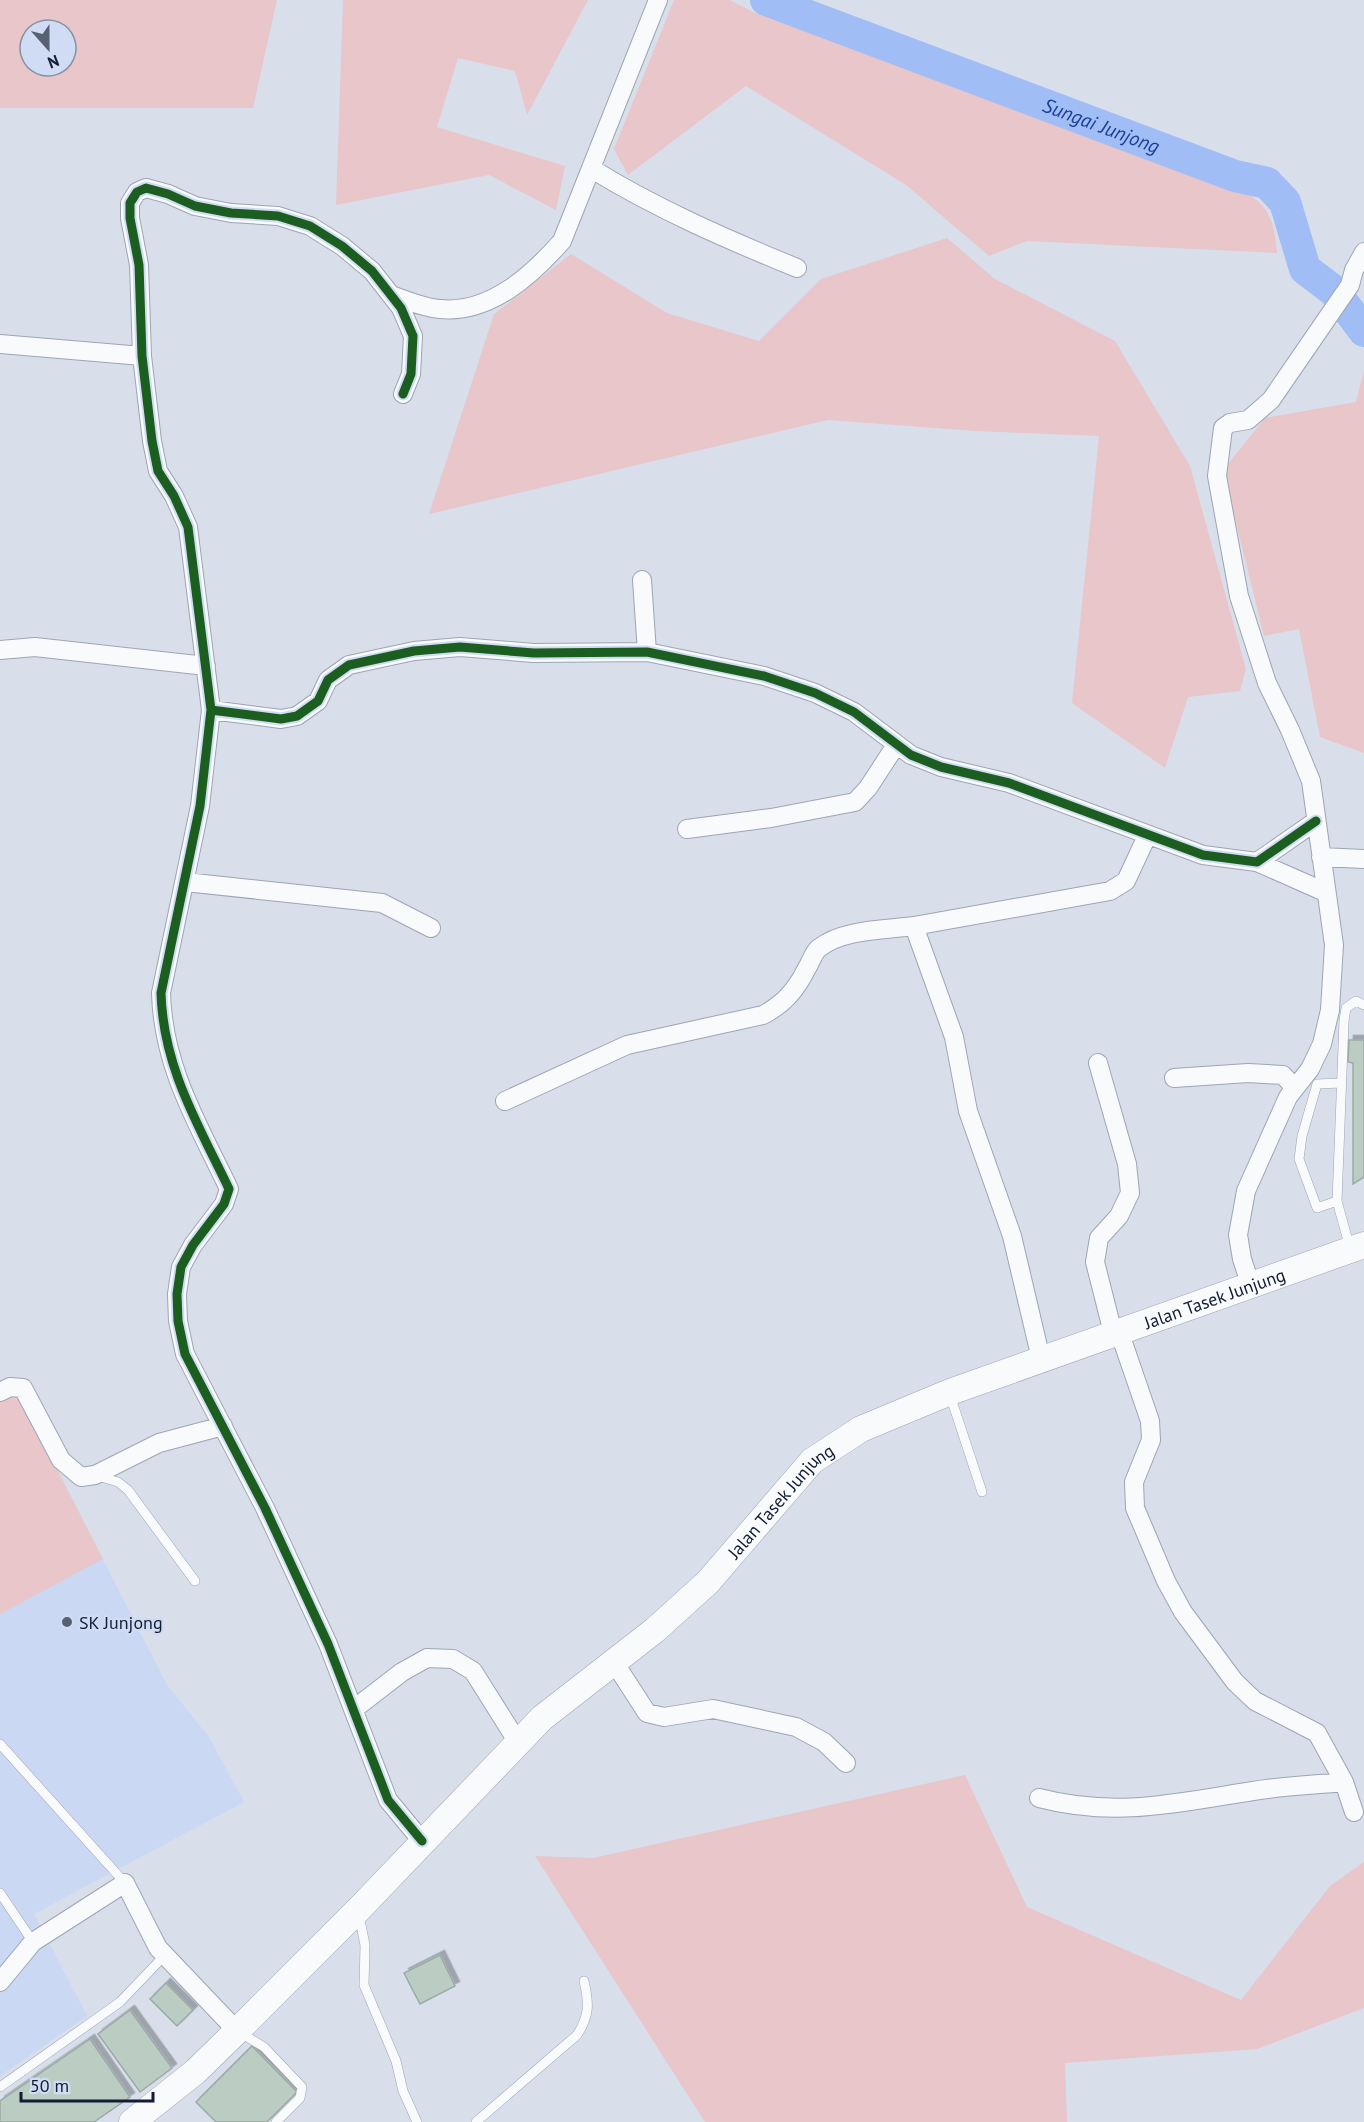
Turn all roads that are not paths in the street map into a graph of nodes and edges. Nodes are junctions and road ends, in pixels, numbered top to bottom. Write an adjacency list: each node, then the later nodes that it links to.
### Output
1 (658, 0): 2 (street)
2 (592, 169): 4 (street); 5 (street)
3 (1364, 252): 15 (street)
4 (797, 268)
5 (391, 295): 7 (street); 8 (street)
6 (0, 344): 7 (street)
7 (142, 356): 12 (street)
8 (403, 394)
9 (642, 580): 11 (street)
10 (0, 650): 12 (street)
11 (647, 652): 13 (street); 14 (street)
12 (206, 666): 13 (street)
13 (211, 710): 21 (street)
14 (896, 745): 16 (street); 17 (street)
15 (1316, 821): 18 (street); 20 (street)
16 (687, 830)
17 (1147, 836): 20 (street); 23 (street)
18 (1320, 857): 19 (street); 22 (street)
19 (1364, 859)
20 (1257, 862): 22 (street)
21 (185, 882): 24 (street); 38 (street)
22 (1325, 892): 29 (street)
23 (914, 926): 30 (street); 35 (street)
24 (431, 928)
25 (1364, 1005): 28 (lane)
26 (1098, 1063): 34 (street)
27 (1173, 1078): 29 (street)
28 (1341, 1083): 31 (lane); 31 (lane)
29 (1295, 1088): 33 (street)
30 (506, 1101)
31 (1337, 1201): 32 (lane)
32 (1357, 1248): 33 (main road, Jalan Tasek Junjung)
33 (1251, 1286): 34 (main road, Jalan Tasek Junjung)
34 (1116, 1332): 35 (main road, Jalan Tasek Junjung); 47 (street)
35 (1041, 1359): 37 (main road, Jalan Tasek Junjung)
36 (0, 1392): 39 (street)
37 (950, 1392): 40 (lane); 42 (main road, Jalan Tasek Junjung)
38 (223, 1426): 39 (street); 43 (street)
39 (95, 1475): 41 (lane)
40 (982, 1492)
41 (195, 1581)
42 (614, 1662): 44 (main road, Jalan Tasek Junjung); 46 (street)
43 (354, 1708): 44 (street); 50 (street)
44 (518, 1741): 50 (main road, Jalan Tasek Junjung)
45 (0, 1744): 51 (lane)
46 (846, 1763)
47 (1344, 1782): 48 (street); 49 (street)
48 (1039, 1798)
49 (1354, 1812)
50 (422, 1841): 53 (main road, Jalan Tasek Junjung)
51 (124, 1883): 54 (street); 55 (street)
52 (0, 1893): 54 (lane)
53 (358, 1910): 58 (main road, Jalan Tasek Junjung); 62 (lane)
54 (33, 1942): 57 (street)
55 (165, 1955): 58 (street); 59 (lane)
56 (584, 1981): 63 (lane)
57 (0, 1982)
58 (237, 2031): 60 (main road, Jalan Tasek Junjung); 61 (lane)
59 (0, 2087)
60 (132, 2122)
61 (276, 2122)
62 (417, 2122)
63 (476, 2122)

